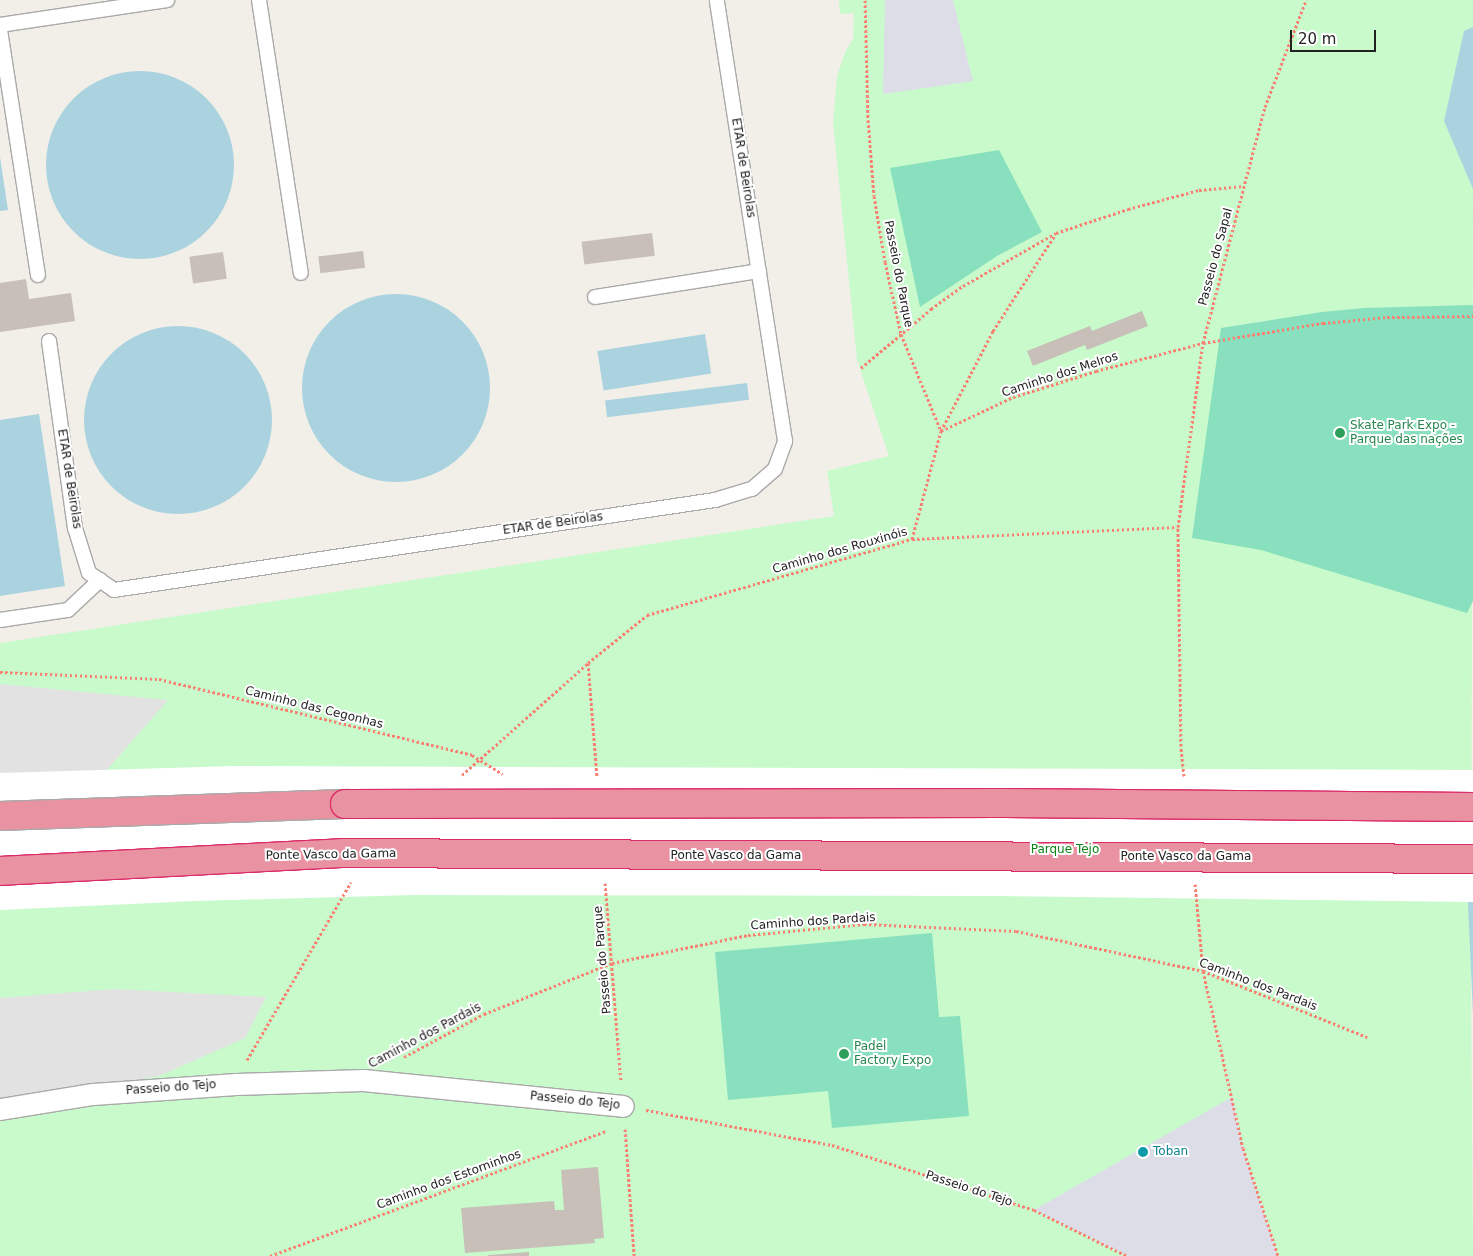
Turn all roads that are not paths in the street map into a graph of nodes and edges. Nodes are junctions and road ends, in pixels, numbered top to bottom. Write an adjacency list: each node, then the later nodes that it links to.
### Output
1 (167, 0): 4 (lane)
2 (259, 0): 8 (lane)
3 (717, 0): 7 (lane, ETAR de Beirolas)
4 (119, 3): 5 (lane)
5 (0, 25)
6 (0, 30): 9 (lane)
7 (759, 271): 10 (lane); 12 (lane, ETAR de Beirolas)
8 (301, 273)
9 (38, 275)
10 (595, 297)
11 (48, 341): 12 (lane, ETAR de Beirolas)
12 (100, 580): 13 (lane)
13 (0, 620)
14 (1473, 808): 15 (highway, bridge)
15 (0, 816)
16 (1473, 860): 17 (highway, Ponte Vasco da Gama, bridge)
17 (0, 871)
18 (623, 1106): 19 (street, Passeio do Tejo)
19 (0, 1108)

